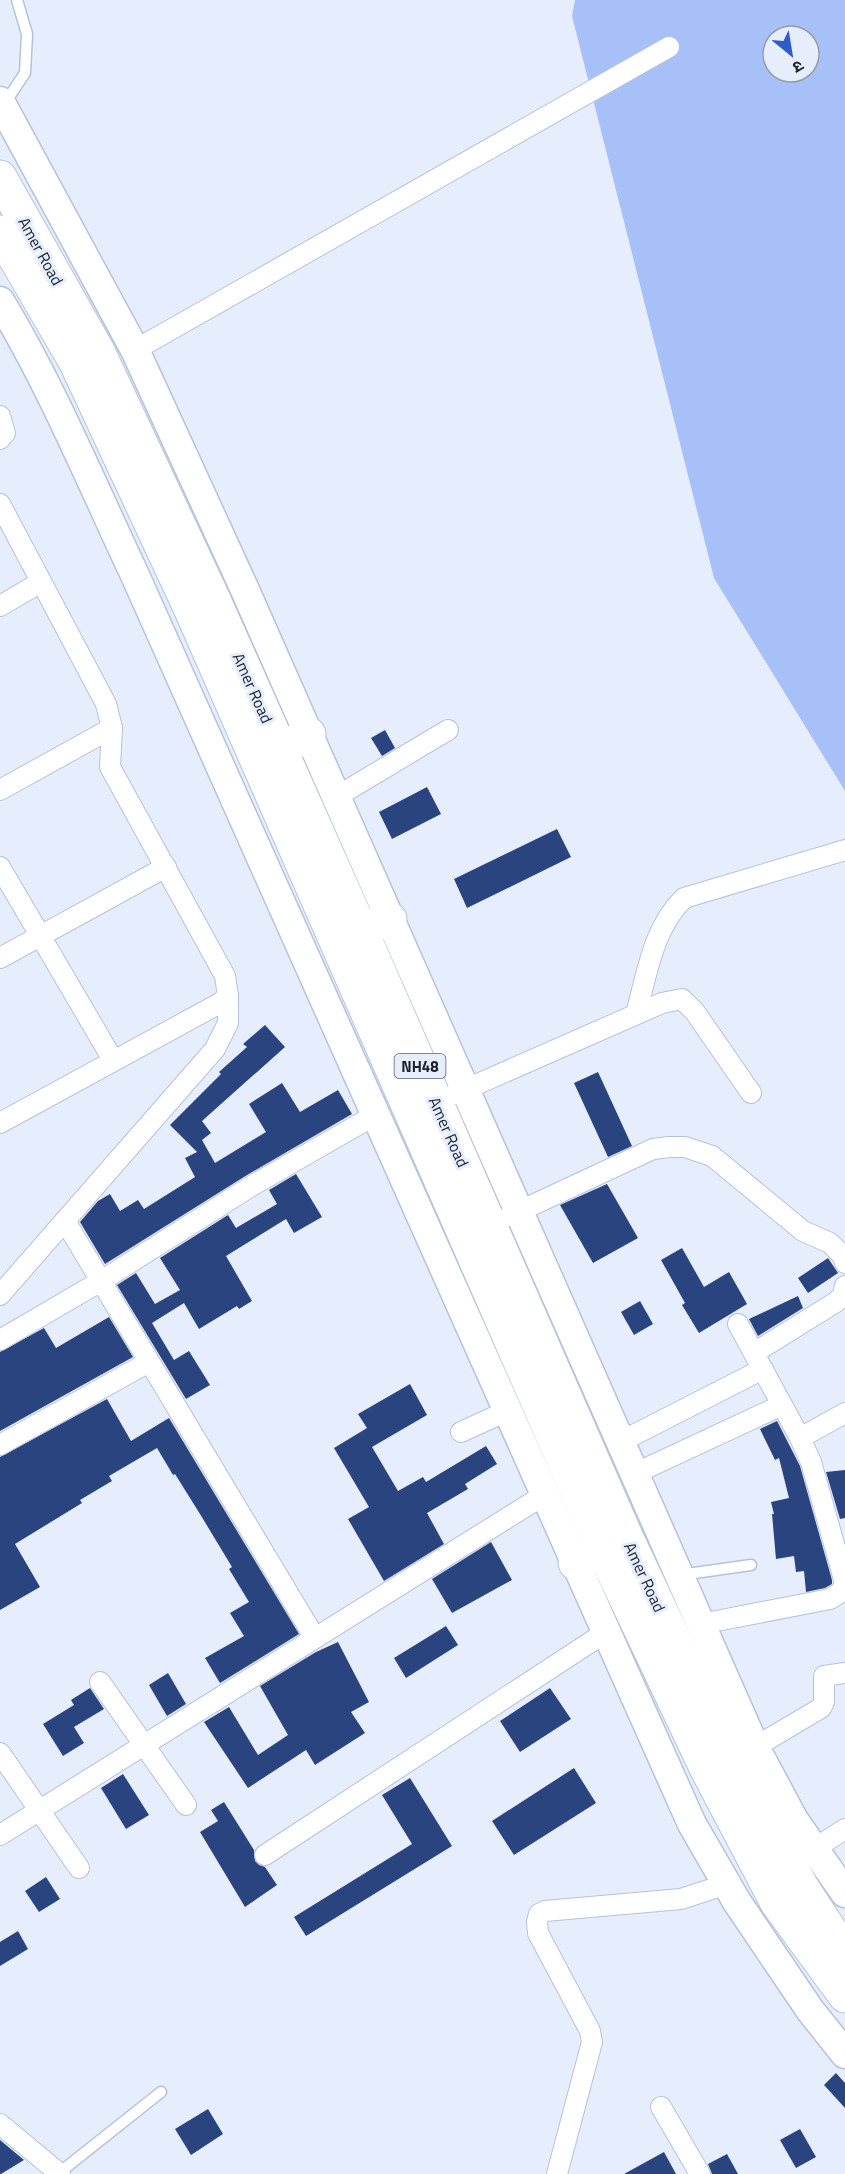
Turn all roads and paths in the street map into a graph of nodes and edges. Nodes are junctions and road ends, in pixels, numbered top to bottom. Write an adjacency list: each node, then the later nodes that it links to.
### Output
1 (17, 0): 3 (lane)
2 (669, 47): 7 (street)
3 (2, 103): 7 (street)
4 (0, 177): 16 (highway, Amer Road / NH48)
5 (0, 232): 53 (highway, Amer Road / NH48)
6 (0, 301): 31 (street)
7 (135, 350): 15 (street)
8 (0, 416): 9 (street)
9 (0, 439)
10 (0, 504): 11 (street)
11 (41, 582): 12 (street); 13 (street)
12 (0, 606)
13 (112, 728): 17 (street); 21 (street)
14 (448, 730): 18 (street)
15 (309, 734): 16 (highway); 18 (street)
16 (280, 750): 22 (highway, Amer Road / NH48)
17 (0, 790)
18 (336, 797): 22 (street)
19 (845, 850): 26 (street)
20 (0, 867): 23 (street)
21 (166, 867): 23 (street); 25 (street)
22 (375, 925): 28 (street); 30 (highway, Amer Road / NH48)
23 (40, 936): 24 (street); 27 (street)
24 (0, 958)
25 (228, 996): 27 (street); 34 (street)
26 (636, 1014): 28 (street); 29 (street)
27 (113, 1060): 32 (street)
28 (466, 1090): 30 (street); 33 (street)
29 (751, 1093)
30 (436, 1102): 35 (highway, Amer Road / NH48)
31 (375, 1115): 37 (street); 45 (street)
32 (0, 1123)
33 (520, 1212): 35 (street); 36 (street); 49 (street)
34 (64, 1221): 37 (street); 39 (street)
35 (490, 1225): 73 (highway, Amer Road / NH48)
36 (845, 1263)
37 (101, 1281): 41 (street); 43 (street)
38 (845, 1286): 42 (street)
39 (0, 1295)
40 (738, 1324): 42 (street)
41 (0, 1340)
42 (758, 1361): 44 (street); 49 (street)
43 (149, 1362): 50 (street); 58 (street)
44 (782, 1405): 48 (street); 51 (street)
45 (507, 1411): 47 (street); 52 (street)
46 (845, 1413): 48 (street)
47 (461, 1432)
48 (800, 1438): 56 (street)
49 (622, 1441): 51 (street)
50 (0, 1445)
51 (636, 1473): 55 (street)
52 (544, 1494): 53 (street); 58 (street)
53 (589, 1556): 57 (street); 74 (highway, Amer Road / NH48)
54 (751, 1565): 55 (lane)
55 (680, 1575): 56 (street)
56 (701, 1624): 62 (street)
57 (606, 1632): 69 (street); 71 (street)
58 (315, 1638): 61 (street)
59 (845, 1673): 62 (street)
60 (100, 1682): 61 (street)
61 (145, 1745): 64 (street); 65 (street)
62 (755, 1747): 68 (street)
63 (0, 1753): 65 (street)
64 (186, 1805)
65 (39, 1810): 67 (street); 70 (street)
66 (845, 1829): 68 (street)
67 (0, 1835)
68 (814, 1849): 72 (street)
69 (265, 1855)
70 (79, 1868)
71 (727, 1884): 75 (street); 80 (street)
72 (845, 1893)
73 (845, 1953)
74 (845, 1996)
75 (845, 2054)
76 (161, 2092): 79 (lane)
77 (660, 2107): 81 (street)
78 (0, 2124): 79 (street)
79 (60, 2174)
80 (557, 2174)
81 (700, 2174)

